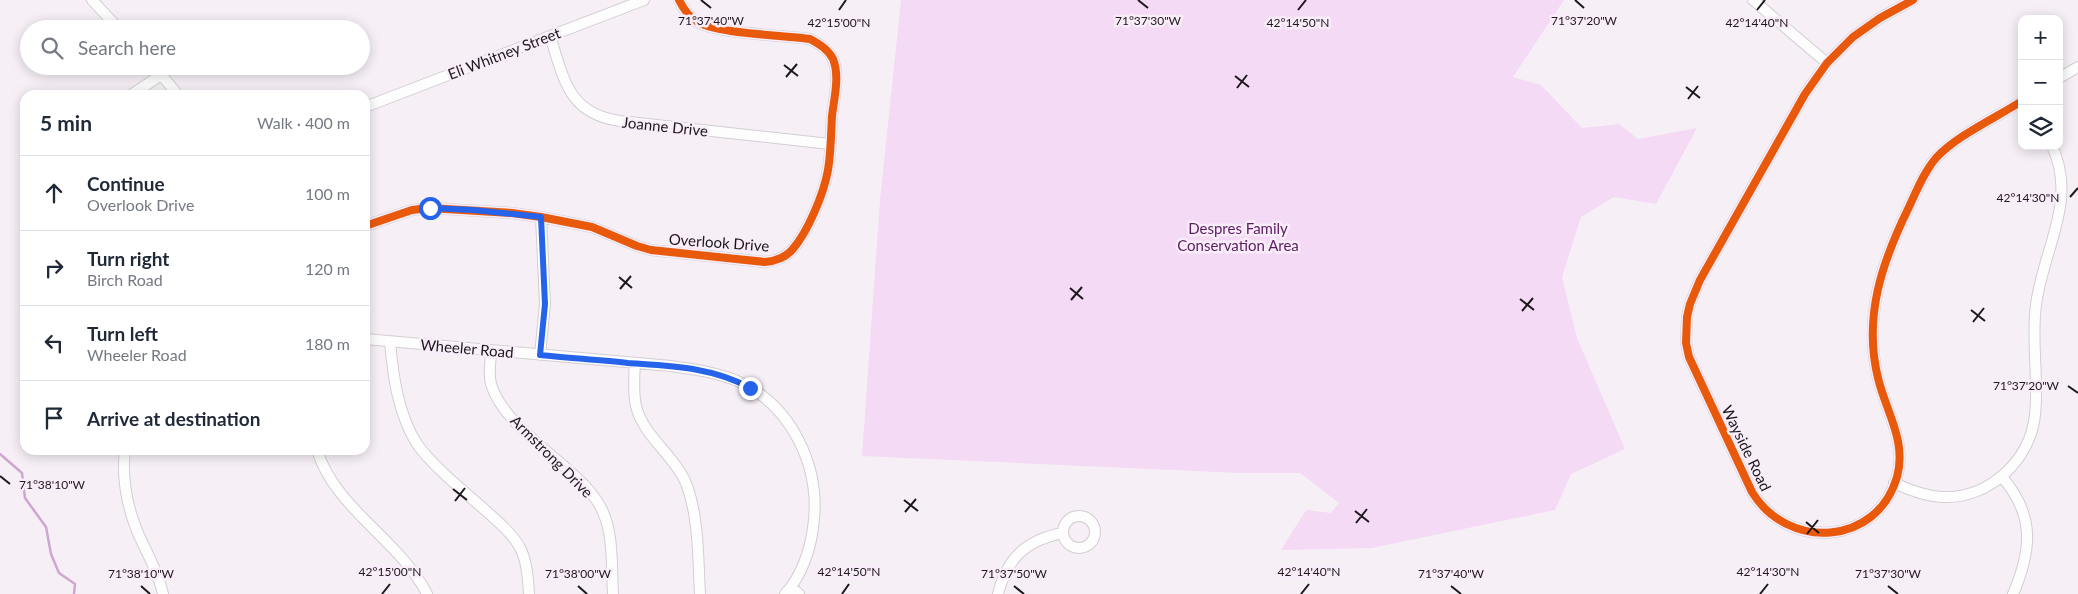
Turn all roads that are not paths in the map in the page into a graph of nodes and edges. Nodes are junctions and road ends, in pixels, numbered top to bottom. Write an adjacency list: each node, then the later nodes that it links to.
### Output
1 (92, 0): 6 (street)
2 (644, 0): 7 (street, Eli Whitney Street)
3 (679, 0): 16 (street, Overlook Drive)
4 (1753, 0): 8 (street)
5 (1913, 0): 8 (street, Wayside Road)
6 (111, 20)
7 (550, 36): 15 (street, Eli Whitney Street); 16 (street, Joanne Drive)
8 (1827, 63): 28 (street, Wayside Road)
9 (2078, 67): 11 (street)
10 (162, 75): 12 (street); 13 (street)
11 (2063, 76)
12 (139, 90)
13 (174, 90)
14 (2018, 103): 28 (street, Wayside Road)
15 (370, 105)
16 (830, 144): 18 (street, Overlook Drive)
17 (2054, 150): 27 (street)
18 (541, 217): 19 (street, Overlook Drive); 23 (street)
19 (370, 224)
20 (370, 340): 21 (street, Wheeler Road)
21 (390, 342): 22 (street, Wheeler Road); 33 (street)
22 (492, 350): 23 (street, Wheeler Road); 34 (street, Armstrong Drive)
23 (540, 355): 24 (street, Wheeler Road)
24 (636, 363): 30 (street, Wheeler Road); 35 (street)
25 (126, 455): 31 (street)
26 (320, 455): 32 (street)
27 (2002, 477): 28 (street); 37 (street)
28 (1894, 484)
29 (1063, 533): 36 (street)
30 (792, 592)
31 (163, 594)
32 (426, 594)
33 (529, 594)
34 (613, 594)
35 (700, 594)
36 (998, 594)
37 (2013, 594)

